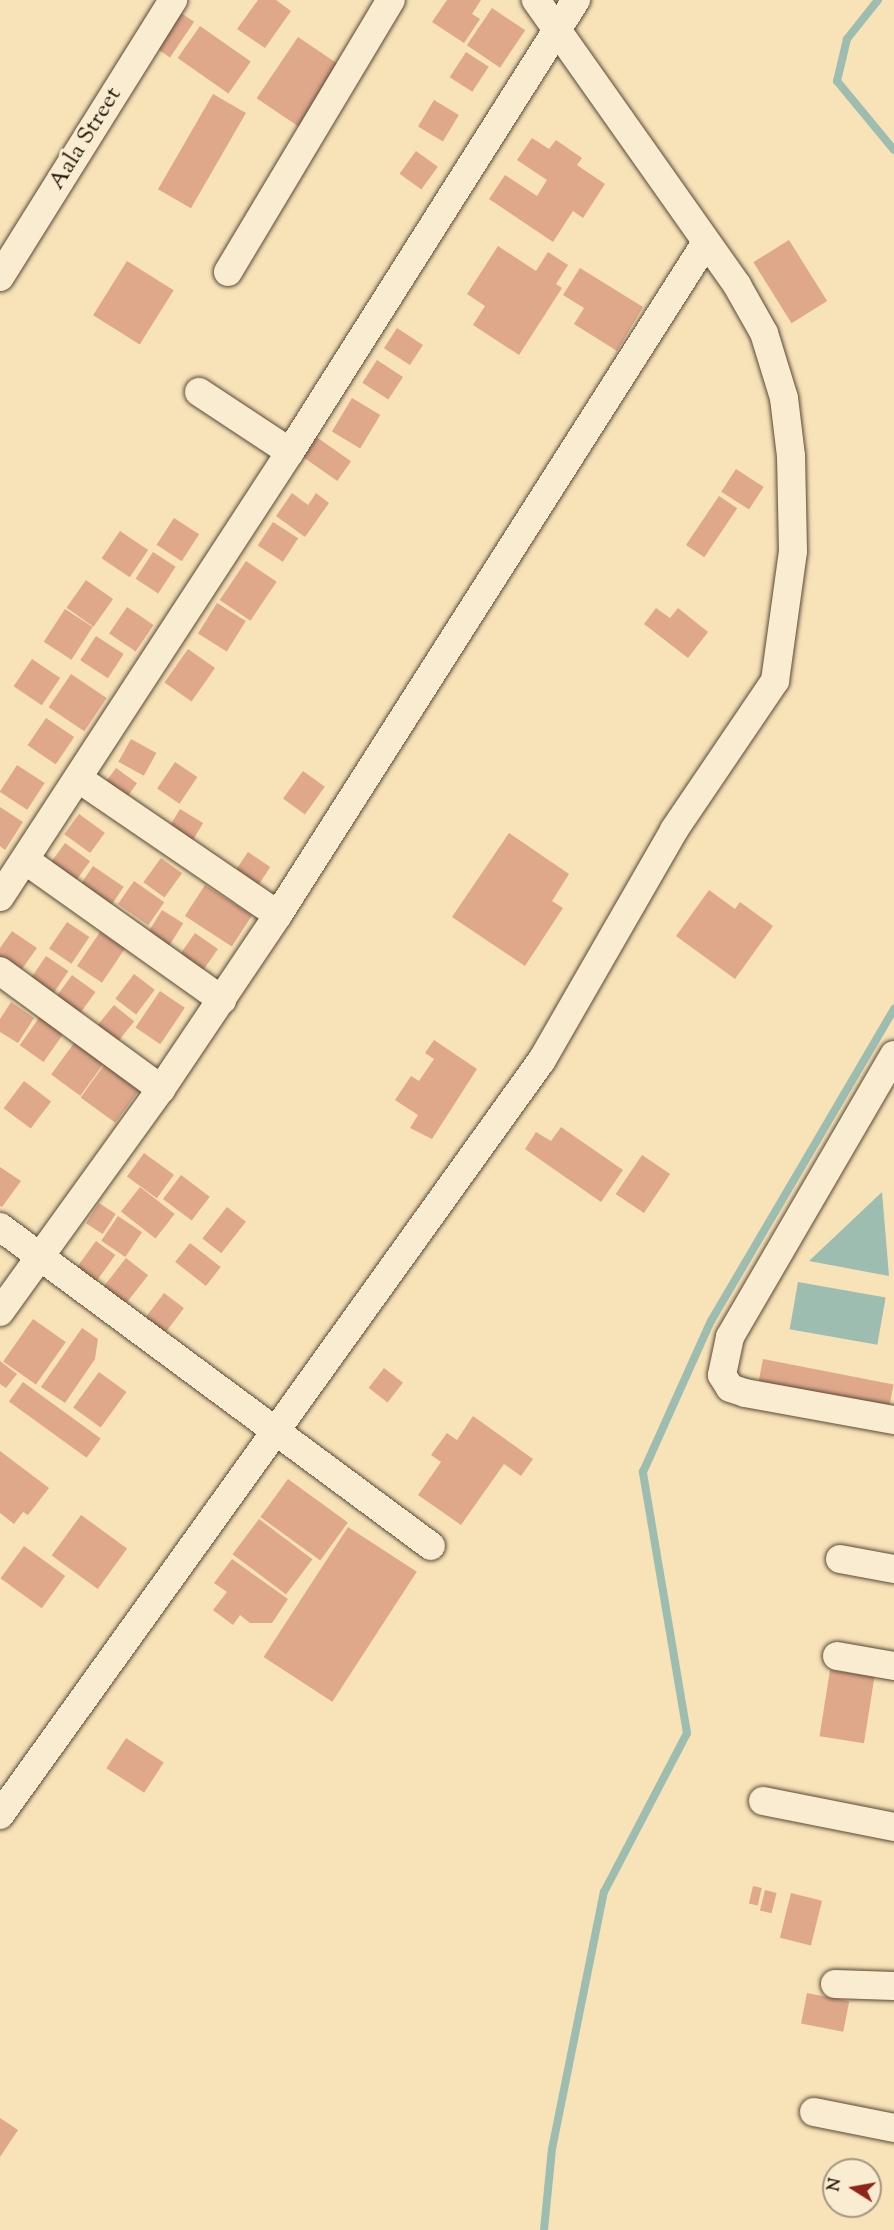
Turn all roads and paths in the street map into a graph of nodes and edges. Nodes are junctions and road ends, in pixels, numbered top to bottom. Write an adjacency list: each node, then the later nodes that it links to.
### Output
1 (173, 0): 8 (street, Aala Street)
2 (391, 0): 7 (street)
3 (536, 0): 5 (street)
4 (576, 0): 5 (street)
5 (556, 33): 6 (street); 10 (street)
6 (705, 244): 14 (street); 23 (street)
7 (228, 272)
8 (0, 277)
9 (199, 392): 10 (street)
10 (290, 452): 11 (street)
11 (79, 779): 12 (street); 14 (street)
12 (25, 860): 13 (street); 16 (street)
13 (0, 897)
14 (278, 915): 16 (street)
15 (0, 971): 18 (street)
16 (222, 1000): 18 (street)
17 (894, 1055): 22 (street)
18 (161, 1089): 20 (street)
19 (0, 1227): 20 (street)
20 (40, 1255): 21 (street); 23 (street)
21 (0, 1312)
22 (894, 1420)
23 (276, 1435): 24 (street); 30 (street)
24 (430, 1546)
25 (840, 1559): 26 (street)
26 (894, 1569)
27 (837, 1656): 28 (street)
28 (894, 1666)
29 (763, 1801): 31 (street)
30 (0, 1815)
31 (894, 1827)
32 (835, 1984): 33 (street)
33 (894, 1986)
34 (814, 2112): 35 (street)
35 (894, 2128)

